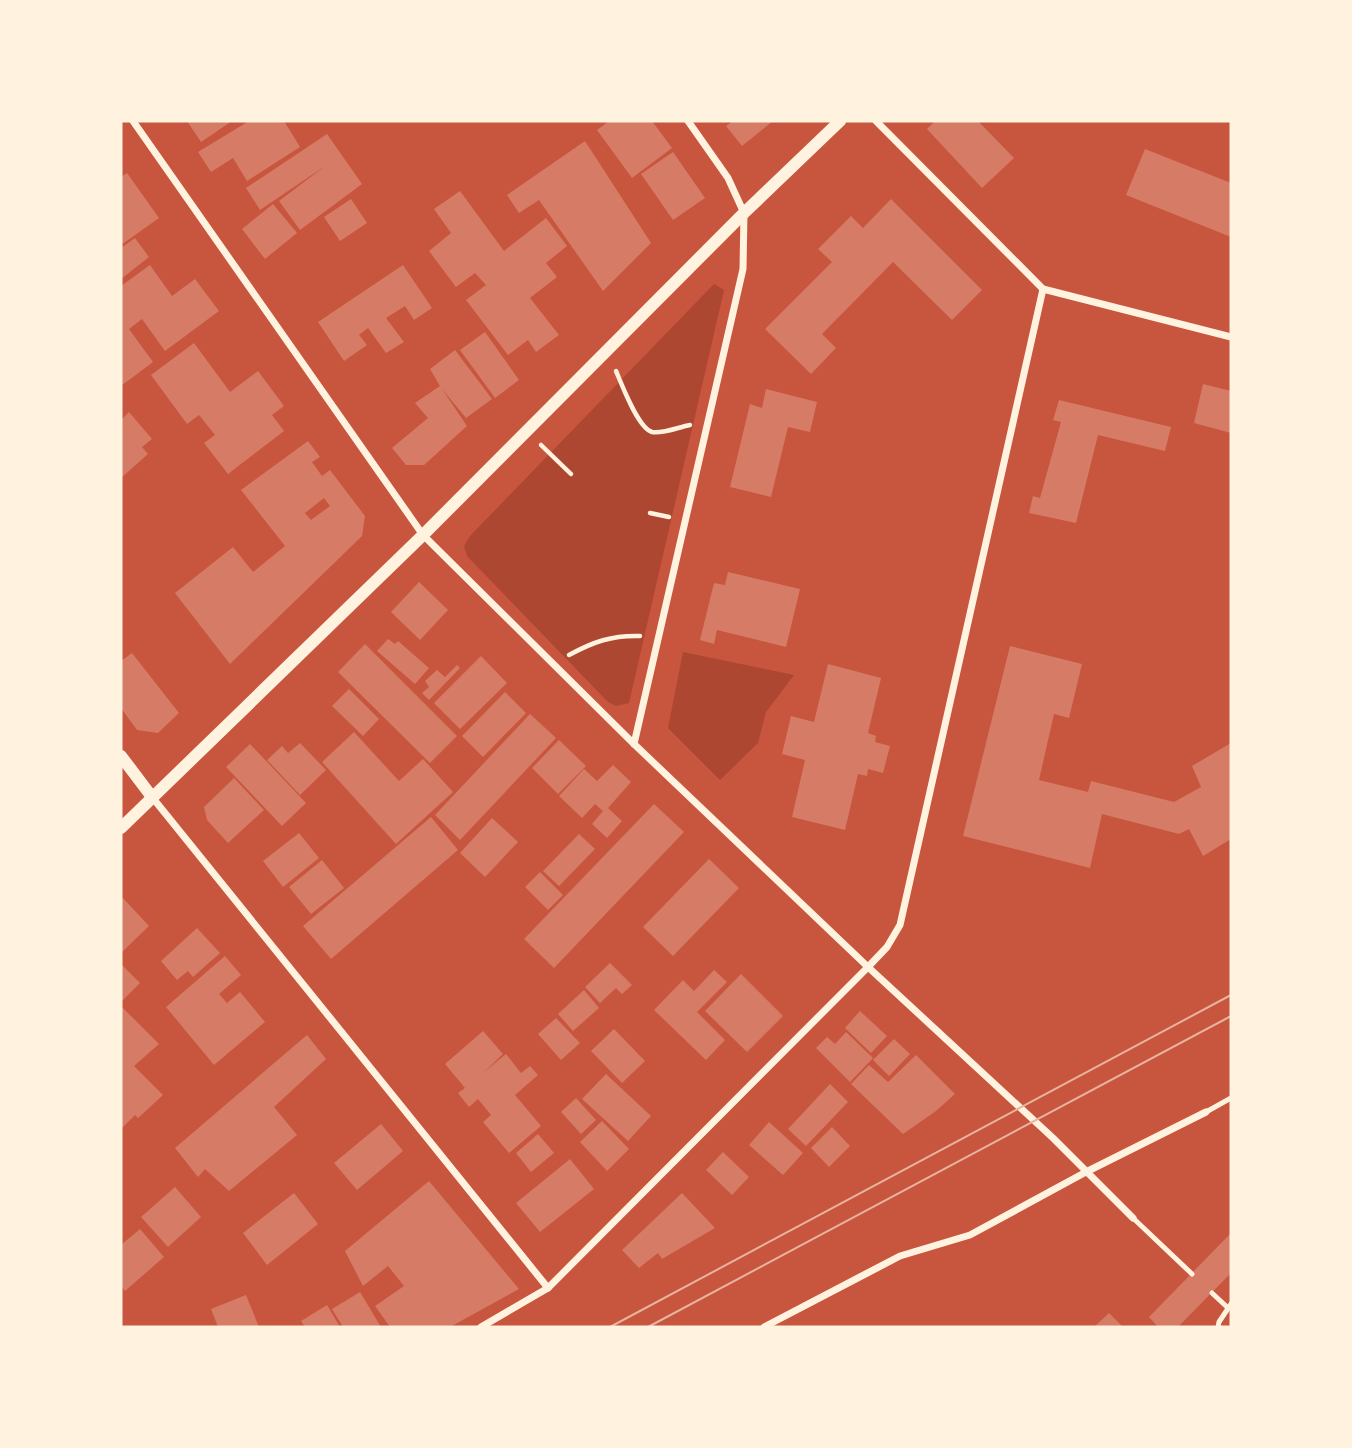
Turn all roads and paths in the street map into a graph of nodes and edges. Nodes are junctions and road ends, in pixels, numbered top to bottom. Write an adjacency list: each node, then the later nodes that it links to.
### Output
1 (133, 121): 12 (street)
2 (688, 121): 5 (street)
3 (840, 121): 5 (street)
4 (876, 121): 6 (street)
5 (744, 213): 8 (street); 9 (street)
6 (1043, 289): 7 (street); 19 (street)
7 (1231, 337)
8 (606, 352): 9 (path); 10 (street)
9 (708, 421): 13 (street)
10 (527, 431): 11 (path); 12 (street)
11 (571, 474)
12 (423, 535): 14 (street); 17 (street)
13 (658, 637): 14 (path); 15 (street)
14 (553, 664): 15 (street)
15 (634, 744): 19 (street)
16 (121, 756): 17 (street)
17 (152, 797): 18 (street); 25 (street)
18 (121, 828)
19 (868, 967): 22 (street); 25 (street)
20 (1231, 1098): 21 (lane)
21 (1206, 1112): 22 (street)
22 (1086, 1172): 23 (street); 29 (street)
23 (1133, 1218): 24 (lane)
24 (1192, 1274)
25 (548, 1287): 28 (street)
26 (1212, 1293): 27 (lane)
27 (1229, 1306): 30 (lane)
28 (481, 1327)
29 (764, 1327)
30 (1218, 1327)

